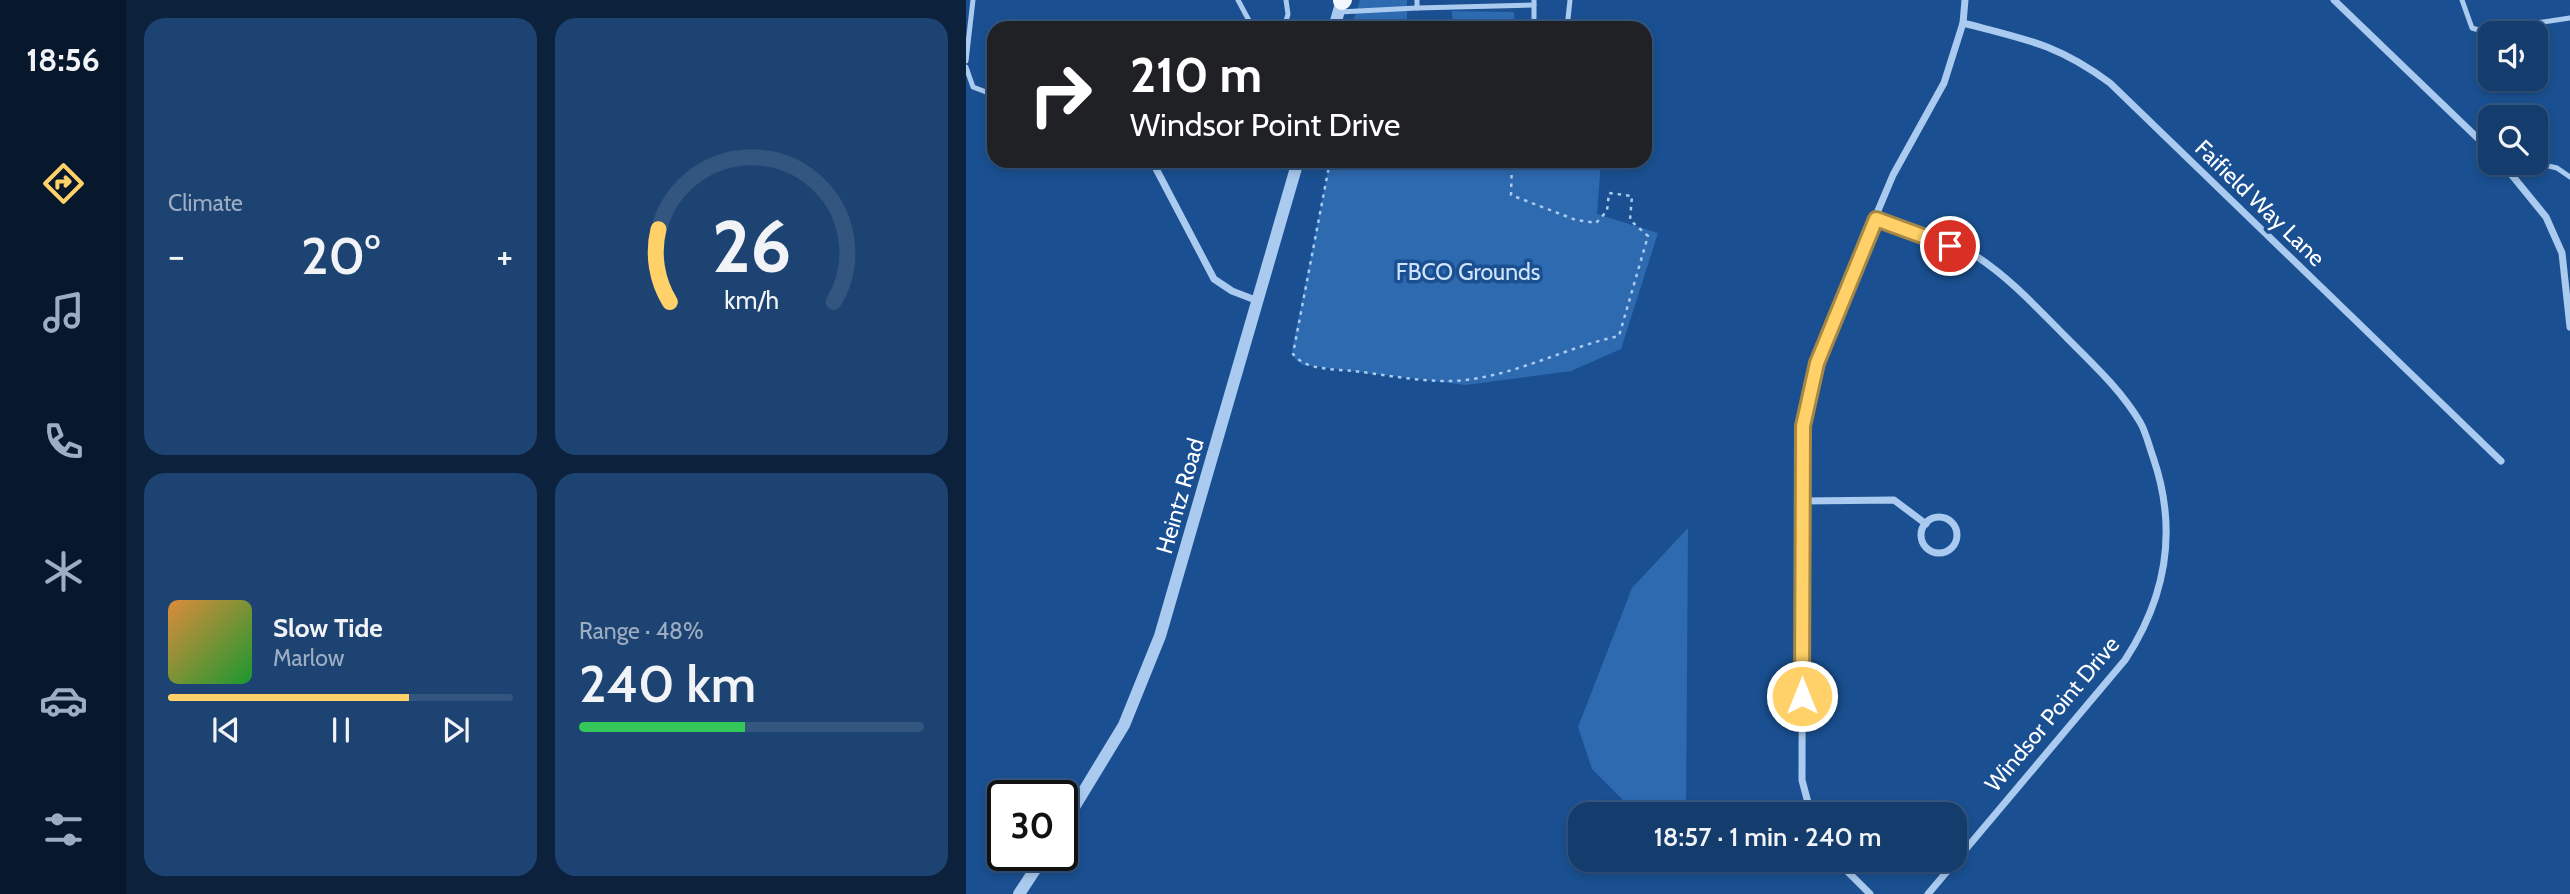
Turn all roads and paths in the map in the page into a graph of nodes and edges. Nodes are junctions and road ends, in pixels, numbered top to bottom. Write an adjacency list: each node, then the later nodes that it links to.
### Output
1 (973, 0): 19 (lane)
2 (1238, 0): 13 (lane)
3 (1286, 0): 14 (lane)
4 (1417, 0): 11 (lane)
5 (1570, 0): 17 (lane)
6 (1965, 0): 18 (street)
7 (2334, 0): 22 (street)
8 (2462, 0): 12 (lane)
9 (1342, 2): 11 (lane); 15 (street)
10 (1534, 2): 11 (lane); 16 (lane)
11 (1418, 8)
12 (2570, 18)
13 (1249, 21)
14 (1286, 21)
15 (1337, 21)
16 (1534, 21)
17 (1568, 21)
18 (1963, 23): 30 (street); 35 (street, Faifield Way Lane)
19 (966, 61)
20 (966, 67): 21 (lane)
21 (987, 92)
22 (2478, 138)
23 (2548, 166): 29 (lane)
24 (1156, 168): 33 (street)
25 (1296, 168): 33 (street, Heintz Road)
26 (1329, 168): 27 (path)
27 (1512, 168)
28 (2512, 175): 32 (street)
29 (2570, 177)
30 (1876, 219): 36 (street); 44 (street, Windsor Point Drive)
31 (2570, 250): 32 (lane)
32 (2562, 253): 34 (street)
33 (1258, 302): 38 (street, Heintz Road)
34 (2570, 327)
35 (2501, 461)
36 (1804, 501): 37 (street); 39 (street)
37 (1926, 524): 37 (street)
38 (1078, 802)
39 (1808, 802)
40 (1034, 871): 42 (street)
41 (1848, 872): 43 (street)
42 (1019, 894)
43 (1870, 894)
44 (1928, 894)

